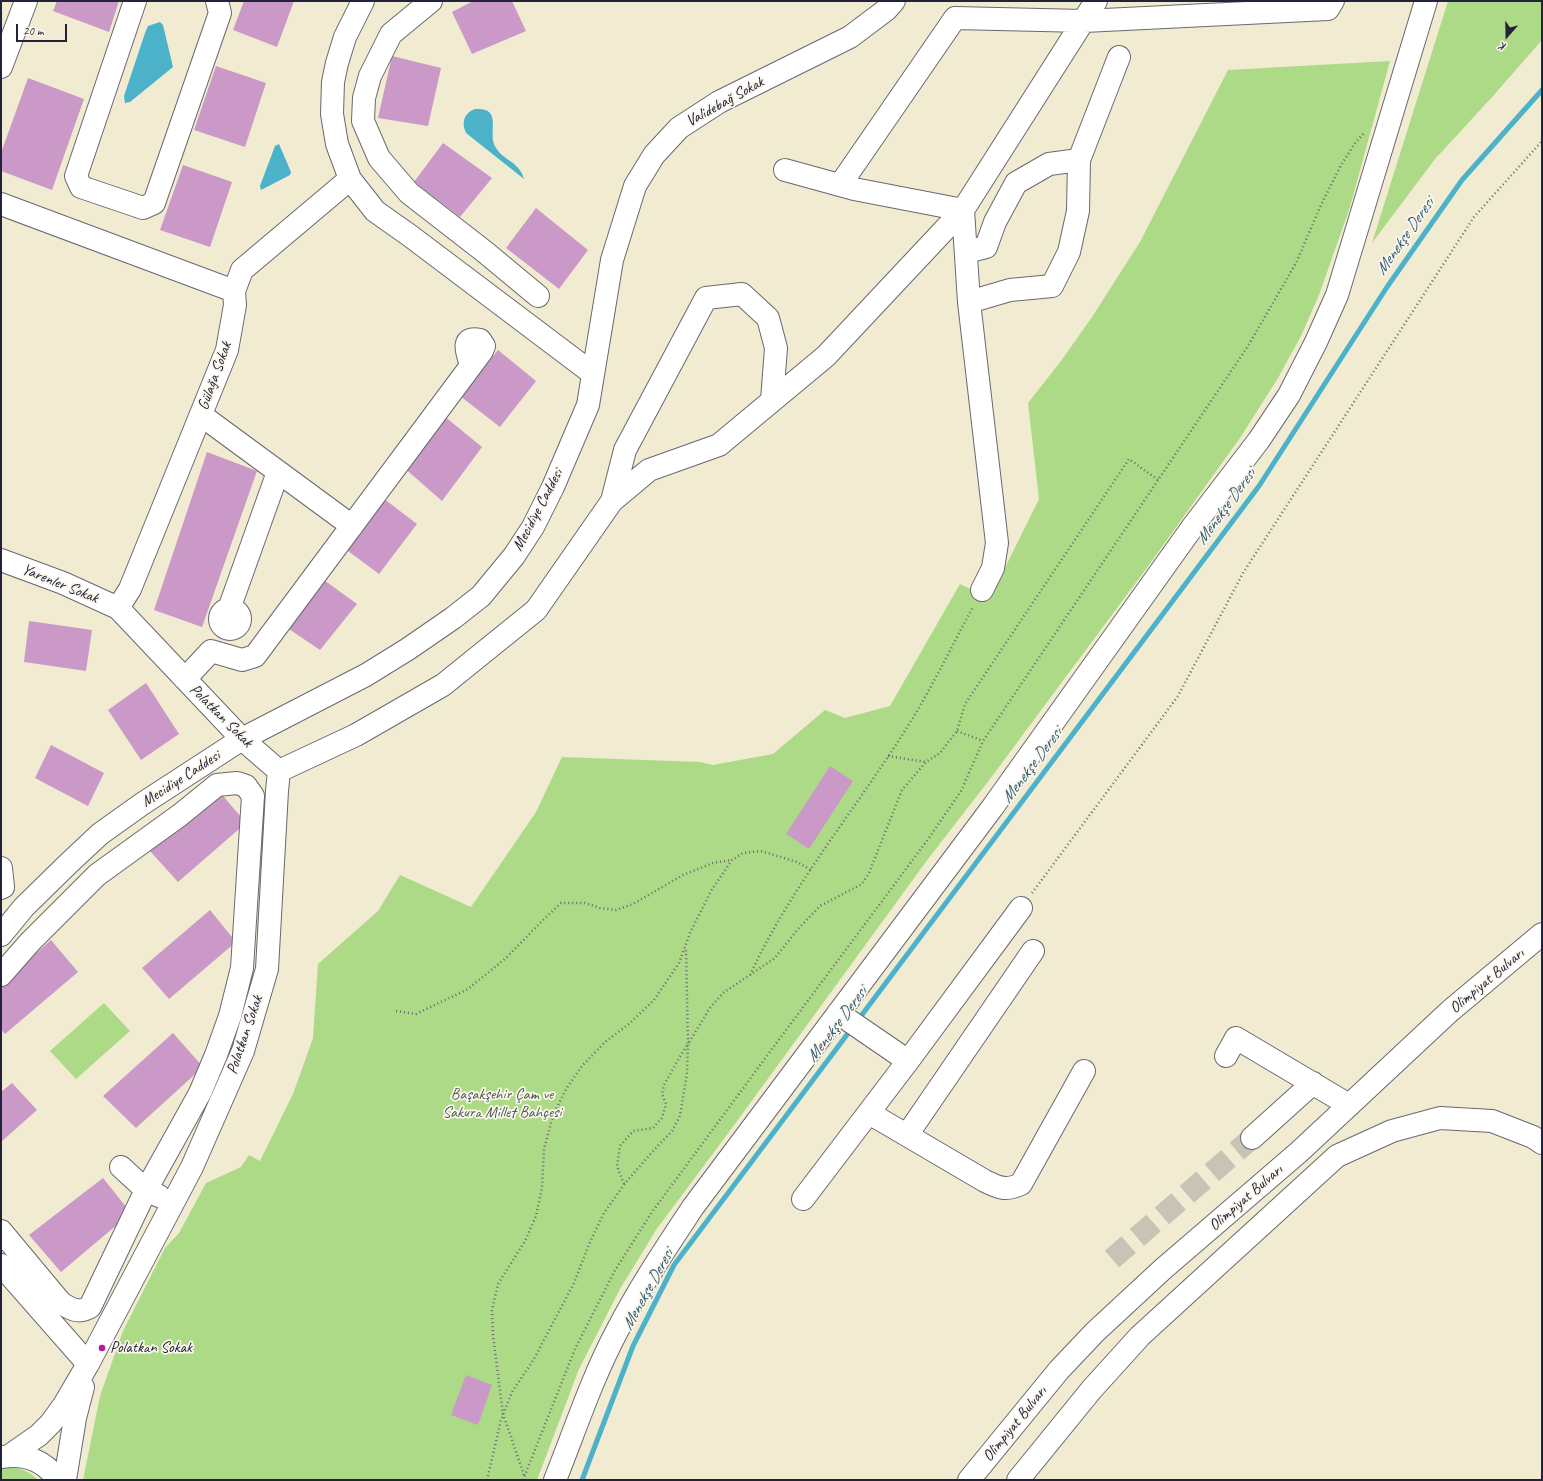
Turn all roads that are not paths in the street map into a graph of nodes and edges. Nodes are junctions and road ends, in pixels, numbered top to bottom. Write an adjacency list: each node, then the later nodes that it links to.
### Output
1 (26, 1): 14 (street)
2 (135, 1): 3 (street)
3 (217, 1)
4 (363, 1): 17 (street)
5 (431, 1): 21 (street)
6 (894, 1): 28 (street, Validebağ Sokak)
7 (1096, 1): 12 (street)
8 (1333, 1): 10 (street)
9 (1426, 1): 48 (street)
10 (1250, 7): 11 (street)
11 (1174, 9): 12 (street)
12 (1084, 21): 18 (street); 20 (street)
13 (1119, 57): 15 (street)
14 (1, 67)
15 (1079, 160): 22 (street); 26 (street)
16 (785, 170): 18 (street)
17 (350, 179): 23 (street); 24 (street, Gülağa Sokak)
18 (840, 186): 20 (street)
19 (1, 204): 24 (street)
20 (963, 210): 22 (street); 29 (street)
21 (485, 252): 23 (street); 25 (street)
22 (966, 252): 26 (street)
23 (463, 277): 28 (street)
24 (234, 291): 30 (street, Gülağa Sokak)
25 (538, 296)
26 (969, 302): 35 (street)
27 (471, 365): 33 (street)
28 (592, 373): 39 (street, Mecidiye Caddesi)
29 (772, 400): 32 (street); 32 (street)
30 (201, 415): 31 (street); 36 (street, Gülağa Sokak)
31 (278, 472): 33 (street); 37 (street)
32 (612, 501): 40 (street)
33 (352, 526): 38 (street)
34 (1, 560): 36 (street, Yarenler Sokak)
35 (982, 590)
36 (118, 608): 38 (street, Polatkan Sokak)
37 (229, 609)
38 (185, 679): 39 (street, Polatkan Sokak)
39 (242, 739): 40 (street, Polatkan Sokak); 44 (street, Mecidiye Caddesi)
40 (279, 771): 61 (street, Polatkan Sokak)
41 (1, 868): 42 (street)
42 (1, 888)
43 (1021, 908): 50 (street)
44 (1, 934)
45 (1542, 934): 53 (street, Olimpiyat Bulvarı)
46 (1033, 951): 55 (street)
47 (1, 974): 59 (street)
48 (838, 1012): 50 (street); 68 (street)
49 (1226, 1056): 52 (street)
50 (908, 1061): 54 (street)
51 (1084, 1070): 55 (street)
52 (1313, 1083): 53 (street); 56 (street)
53 (1349, 1105): 69 (street, Olimpiyat Bulvarı)
54 (869, 1113): 55 (street); 60 (street)
55 (907, 1134)
56 (1252, 1138)
57 (1542, 1143): 70 (street)
58 (121, 1167): 59 (street)
59 (146, 1190): 61 (street); 62 (street)
60 (803, 1199)
61 (172, 1204): 64 (street, Polatkan Sokak)
62 (1, 1231)
63 (1, 1265): 64 (street)
64 (88, 1364): 65 (street); 67 (street)
65 (5, 1456): 66 (street)
66 (58, 1480)
67 (65, 1480)
68 (555, 1480)
69 (969, 1480)
70 (1018, 1480)

